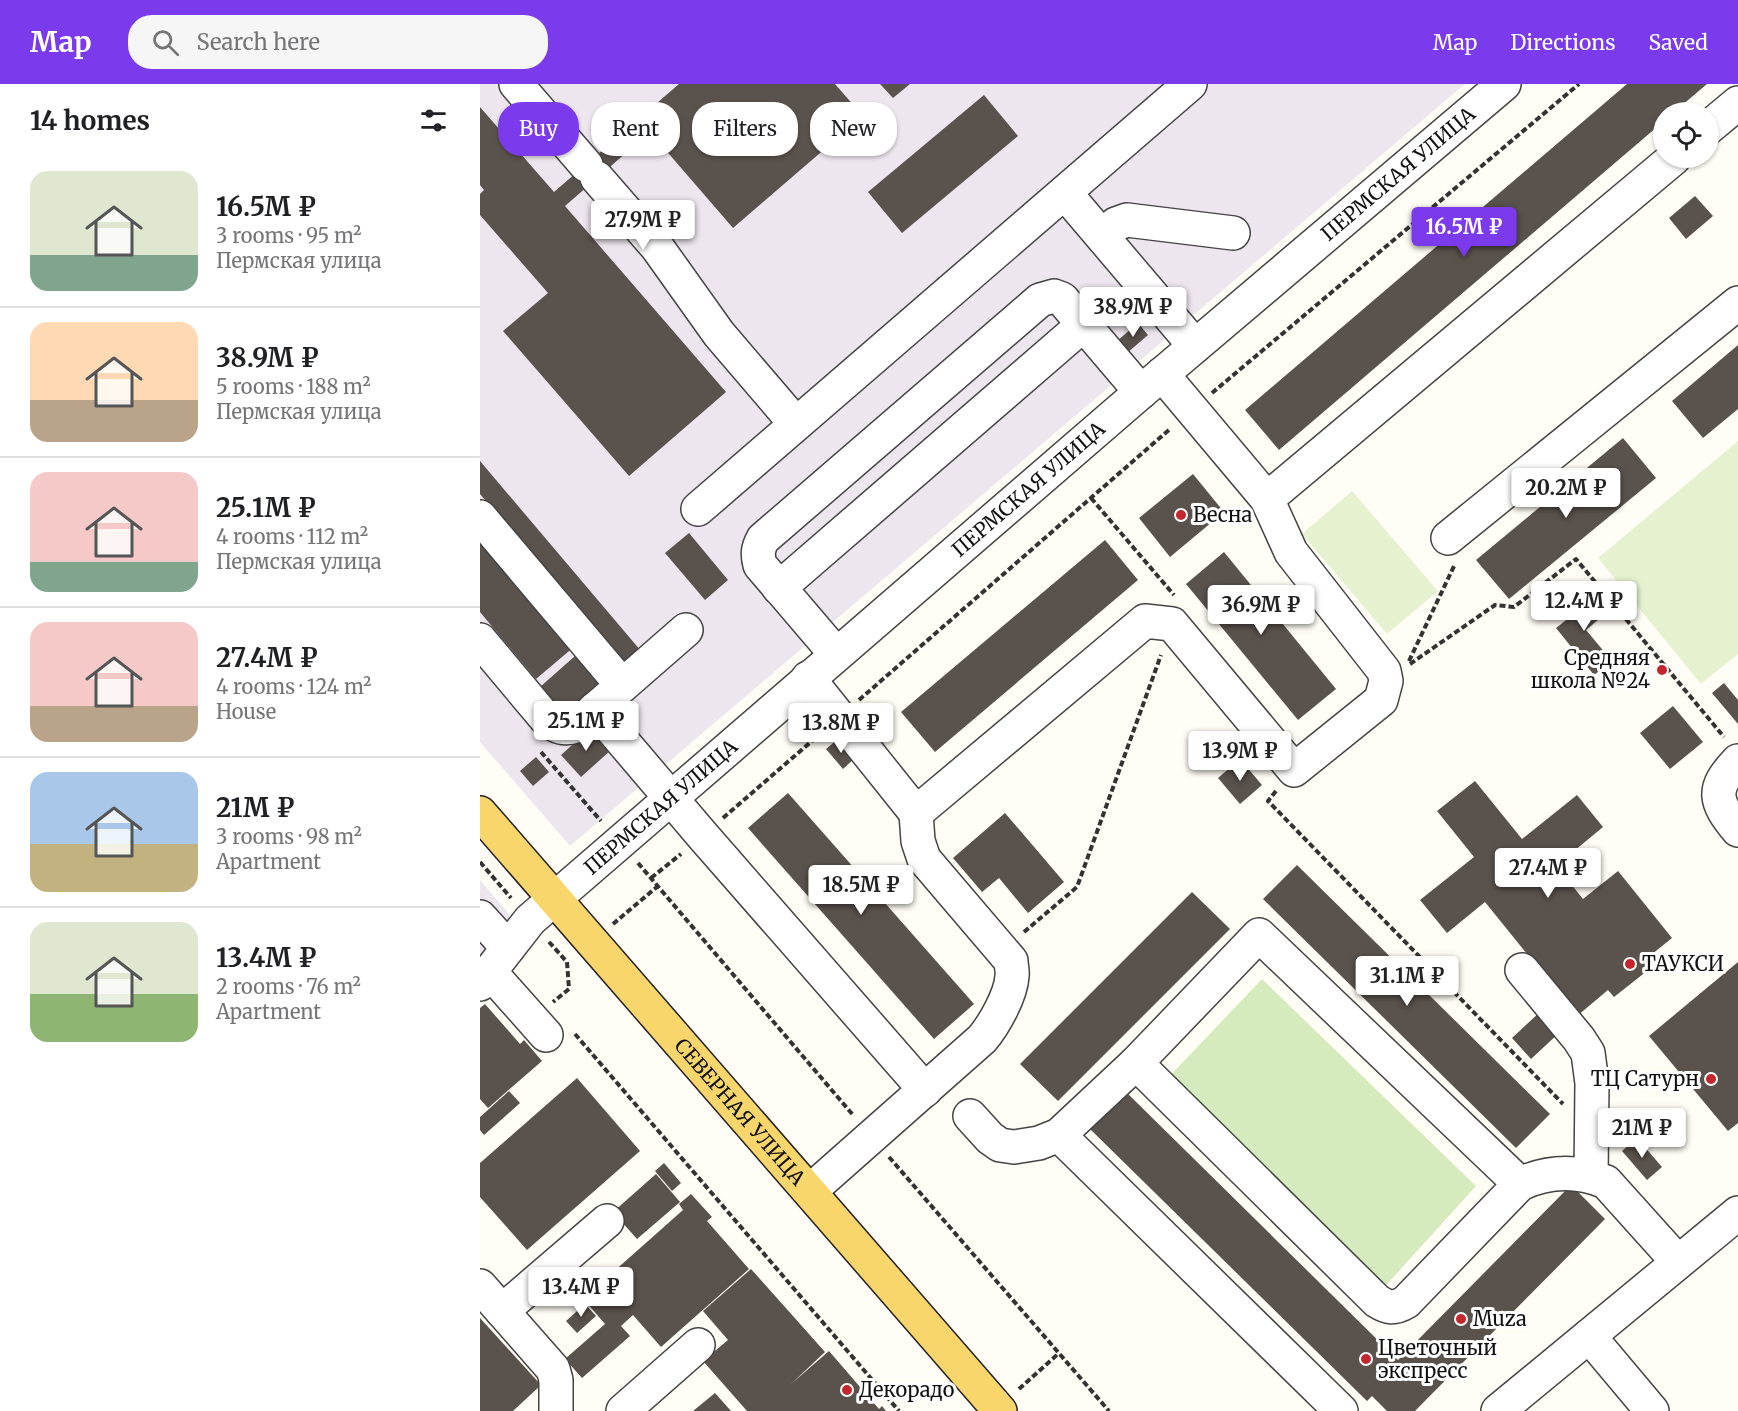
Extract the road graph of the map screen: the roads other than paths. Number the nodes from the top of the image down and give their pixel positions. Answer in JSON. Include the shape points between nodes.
{"nodes":[{"id":1,"x":516,"y":84,"type":"edge"},
{"id":2,"x":1190,"y":84,"type":"edge"},
{"id":3,"x":1504,"y":84,"type":"edge"},
{"id":4,"x":1738,"y":104,"type":"edge"},
{"id":5,"x":1719,"y":119,"type":"edge"},
{"id":6,"x":1662,"y":168,"type":"edge"},
{"id":7,"x":1065,"y":193,"type":"junction"},
{"id":8,"x":1233,"y":233,"type":"dead end"},
{"id":9,"x":1102,"y":236,"type":"junction"},
{"id":10,"x":1738,"y":303,"type":"edge"},
{"id":11,"x":1083,"y":325,"type":"junction"},
{"id":12,"x":1195,"y":346,"type":"junction"},
{"id":13,"x":1151,"y":383,"type":"junction"},
{"id":14,"x":796,"y":424,"type":"junction"},
{"id":15,"x":1267,"y":500,"type":"junction"},
{"id":16,"x":698,"y":509,"type":"dead end"},
{"id":17,"x":480,"y":517,"type":"edge"},
{"id":18,"x":1448,"y":538,"type":"road end"},
{"id":19,"x":779,"y":588,"type":"junction"},
{"id":20,"x":686,"y":630,"type":"dead end"},
{"id":21,"x":480,"y":640,"type":"edge"},
{"id":22,"x":836,"y":654,"type":"junction"},
{"id":23,"x":808,"y":678,"type":"junction"},
{"id":24,"x":622,"y":685,"type":"junction"},
{"id":25,"x":595,"y":709,"type":"junction"},
{"id":26,"x":1734,"y":753,"type":"edge"},
{"id":27,"x":671,"y":798,"type":"junction"},
{"id":28,"x":480,"y":813,"type":"edge"},
{"id":29,"x":916,"y":813,"type":"junction"},
{"id":30,"x":1738,"y":830,"type":"edge"},
{"id":31,"x":555,"y":899,"type":"junction"},
{"id":32,"x":480,"y":917,"type":"edge"},
{"id":33,"x":493,"y":968,"type":"edge"},
{"id":34,"x":1522,"y":970,"type":"dead end"},
{"id":35,"x":555,"y":1023,"type":"road end"},
{"id":36,"x":1136,"y":1063,"type":"junction"},
{"id":37,"x":925,"y":1090,"type":"junction"},
{"id":38,"x":970,"y":1116,"type":"dead end"},
{"id":39,"x":1059,"y":1135,"type":"junction"},
{"id":40,"x":1591,"y":1176,"type":"junction"},
{"id":41,"x":1520,"y":1184,"type":"junction"},
{"id":42,"x":810,"y":1191,"type":"junction"},
{"id":43,"x":607,"y":1221,"type":"dead end"},
{"id":44,"x":1732,"y":1229,"type":"edge"},
{"id":45,"x":1678,"y":1262,"type":"junction"},
{"id":46,"x":480,"y":1286,"type":"edge"},
{"id":47,"x":502,"y":1311,"type":"junction"},
{"id":48,"x":1589,"y":1336,"type":"junction"},
{"id":49,"x":698,"y":1345,"type":"dead end"},
{"id":50,"x":999,"y":1409,"type":"edge"},
{"id":51,"x":556,"y":1411,"type":"edge"},
{"id":52,"x":622,"y":1411,"type":"edge"},
{"id":53,"x":1341,"y":1411,"type":"edge"},
{"id":54,"x":1498,"y":1411,"type":"edge"},
{"id":55,"x":1652,"y":1411,"type":"edge"}],
"edges":[{"from":1,"to":14,"type":"street","via":[[657,247],[718,334]]},
{"from":2,"to":7,"type":"street"},
{"from":3,"to":12,"type":"street","name":"ПЕРМСКАЯ УЛИЦА"},
{"from":4,"to":5,"type":"street"},
{"from":6,"to":15,"type":"street"},
{"from":7,"to":9,"type":"street"},
{"from":7,"to":14,"type":"street"},
{"from":8,"to":9,"type":"street","via":[[1127,220]]},
{"from":9,"to":12,"type":"street"},
{"from":10,"to":18,"type":"street"},
{"from":11,"to":13,"type":"street"},
{"from":11,"to":19,"type":"street"},
{"from":11,"to":19,"type":"street","via":[[1062,299],[1054,296],[1040,300],[799,508],[759,546],[760,565]]},
{"from":12,"to":13,"type":"street","name":"ПЕРМСКАЯ УЛИЦА"},
{"from":13,"to":15,"type":"street","via":[[1192,410]]},
{"from":13,"to":22,"type":"street","name":"ПЕРМСКАЯ УЛИЦА"},
{"from":14,"to":16,"type":"street"},
{"from":15,"to":29,"type":"street","via":[[1291,552],[1384,670],[1386,681],[1381,700],[1294,770],[1172,624],[1145,621]]},
{"from":17,"to":24,"type":"street"},
{"from":19,"to":22,"type":"street"},
{"from":20,"to":24,"type":"street"},
{"from":21,"to":25,"type":"street","via":[[557,727],[576,726]]},
{"from":22,"to":23,"type":"street","name":"ПЕРМСКАЯ УЛИЦА"},
{"from":23,"to":27,"type":"street","name":"ПЕРМСКАЯ УЛИЦА"},
{"from":23,"to":29,"type":"street"},
{"from":24,"to":25,"type":"street"},
{"from":25,"to":27,"type":"street"},
{"from":26,"to":30,"type":"street","via":[[1718,793],[1723,812]]},
{"from":27,"to":31,"type":"street","name":"ПЕРМСКАЯ УЛИЦА"},
{"from":27,"to":37,"type":"street"},
{"from":28,"to":31,"type":"main road","name":"СЕВЕРНАЯ УЛИЦА"},
{"from":29,"to":37,"type":"street","via":[[924,859],[1011,962],[1012,976],[997,1018],[982,1039]]},
{"from":31,"to":33,"type":"street","name":"ПЕРМСКАЯ УЛИЦА","via":[[530,920]]},
{"from":31,"to":42,"type":"main road","name":"СЕВЕРНАЯ УЛИЦА"},
{"from":32,"to":33,"type":"street"},
{"from":33,"to":35,"type":"street"},
{"from":34,"to":40,"type":"street","via":[[1588,1053],[1592,1083]]},
{"from":36,"to":39,"type":"street"},
{"from":36,"to":41,"type":"street","via":[[1387,1307],[1406,1302]]},
{"from":36,"to":41,"type":"street","via":[[1259,935]]},
{"from":37,"to":42,"type":"street"},
{"from":38,"to":39,"type":"street","via":[[990,1138],[1007,1146],[1040,1143]]},
{"from":39,"to":53,"type":"street"},
{"from":40,"to":41,"type":"street","via":[[1551,1174]]},
{"from":40,"to":45,"type":"street","via":[[1606,1182]]},
{"from":42,"to":50,"type":"main road","name":"СЕВЕРНАЯ УЛИЦА"},
{"from":43,"to":47,"type":"street"},
{"from":44,"to":45,"type":"street"},
{"from":45,"to":48,"type":"street"},
{"from":46,"to":47,"type":"street"},
{"from":47,"to":51,"type":"street","via":[[553,1369]]},
{"from":48,"to":54,"type":"street"},
{"from":48,"to":55,"type":"street"},
{"from":49,"to":52,"type":"street"}]}
